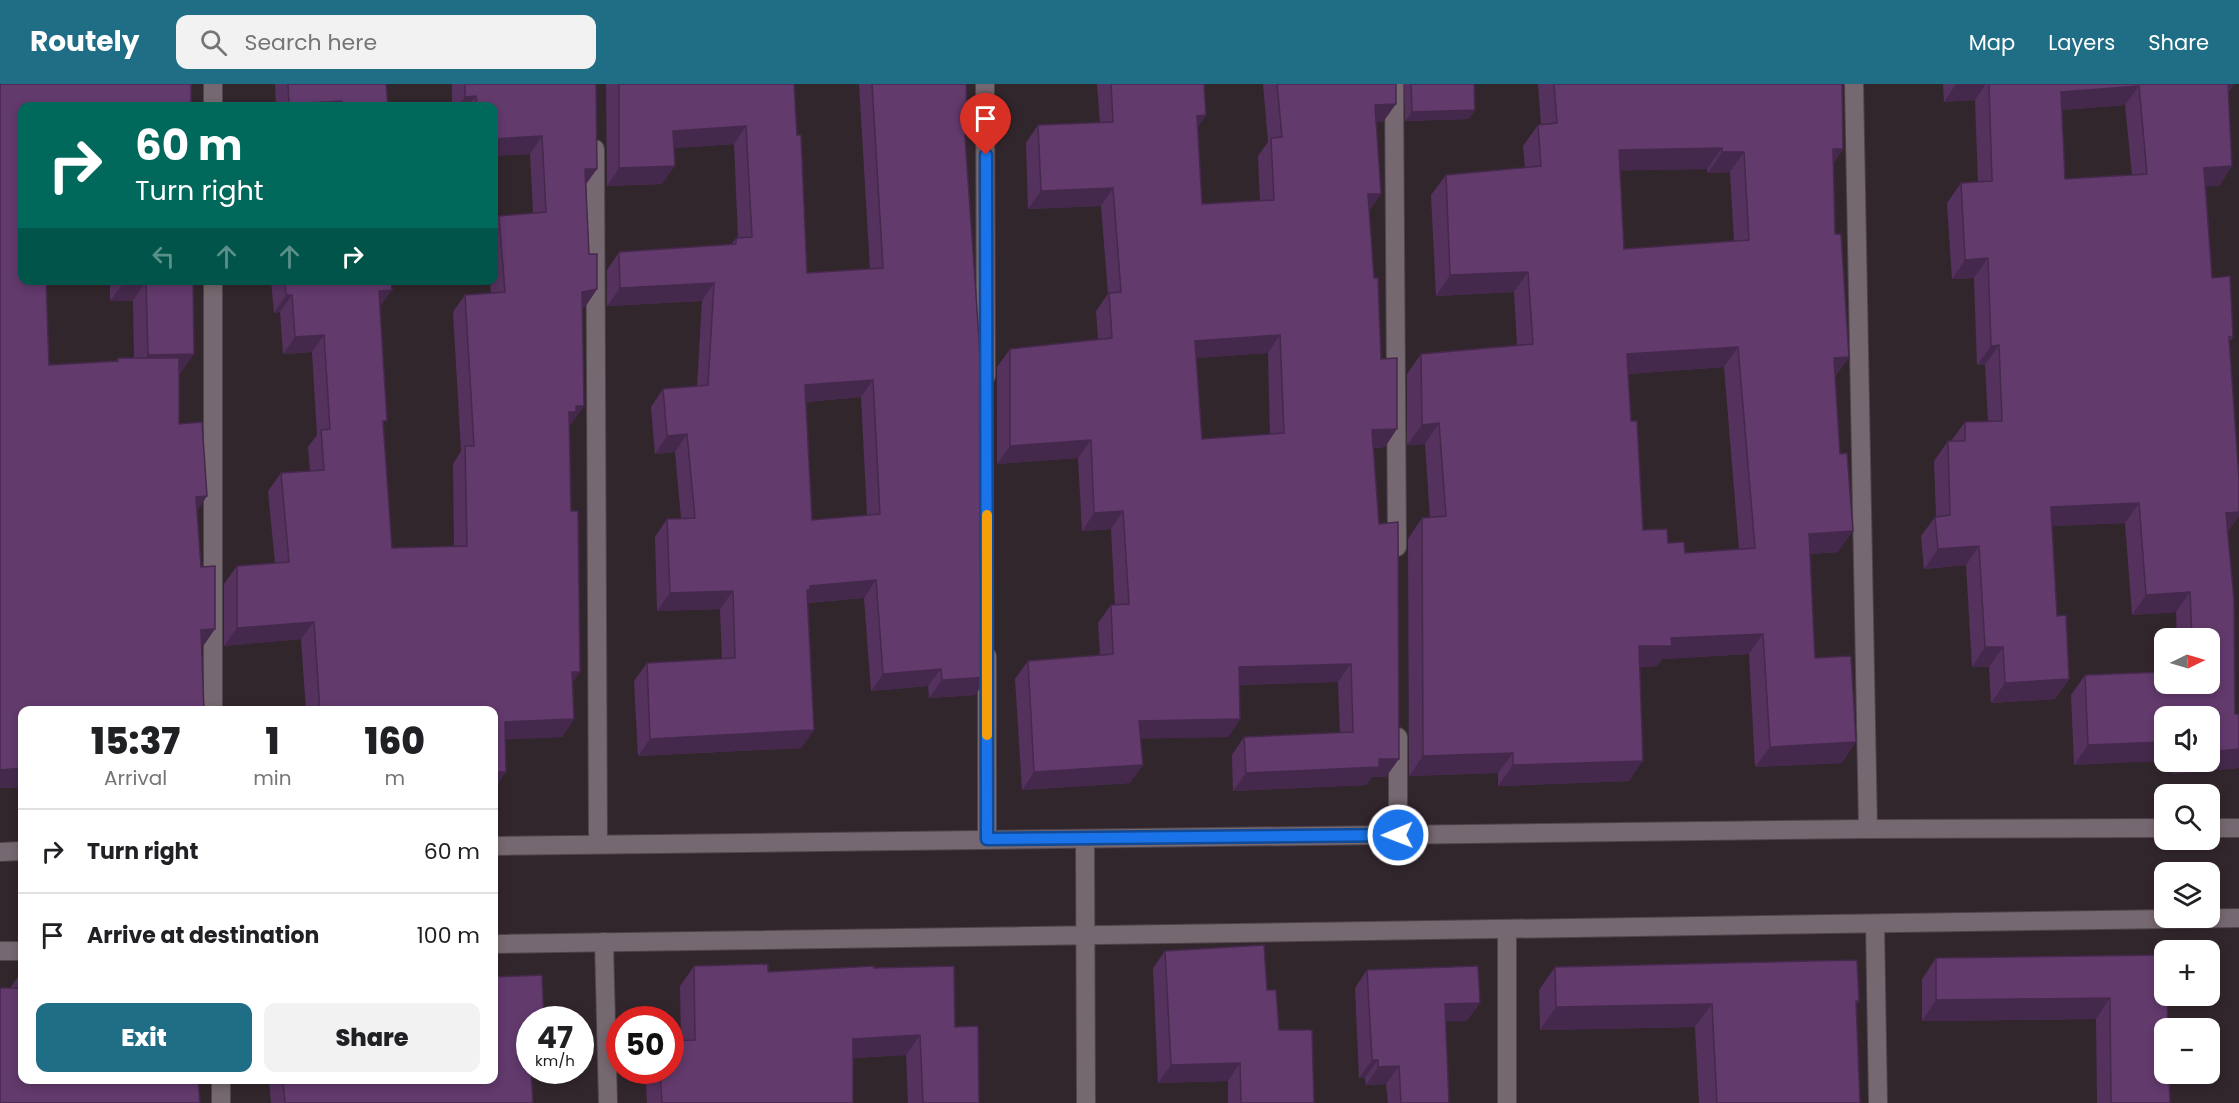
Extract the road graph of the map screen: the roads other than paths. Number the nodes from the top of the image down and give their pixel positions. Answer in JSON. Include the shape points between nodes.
{"nodes":[{"id":1,"x":213,"y":84,"type":"edge"},
{"id":2,"x":986,"y":84,"type":"edge"},
{"id":3,"x":1394,"y":84,"type":"edge"},
{"id":4,"x":1854,"y":84,"type":"edge"},
{"id":5,"x":213,"y":102,"type":"edge"},
{"id":6,"x":595,"y":132,"type":"edge"},
{"id":7,"x":213,"y":285,"type":"edge"},
{"id":8,"x":986,"y":396,"type":"edge"},
{"id":9,"x":1397,"y":561,"type":"edge"},
{"id":10,"x":987,"y":636,"type":"edge"},
{"id":11,"x":213,"y":706,"type":"edge"},
{"id":12,"x":1398,"y":716,"type":"edge"},
{"id":13,"x":2154,"y":828,"type":"edge"},
{"id":14,"x":2220,"y":828,"type":"edge"},
{"id":15,"x":2239,"y":828,"type":"edge"},
{"id":16,"x":1868,"y":829,"type":"junction"},
{"id":17,"x":1398,"y":835,"type":"junction"},
{"id":18,"x":987,"y":839,"type":"junction"},
{"id":19,"x":1085,"y":839,"type":"junction"},
{"id":20,"x":598,"y":844,"type":"junction"},
{"id":21,"x":498,"y":846,"type":"edge"},
{"id":22,"x":0,"y":852,"type":"edge"},
{"id":23,"x":18,"y":852,"type":"edge"},
{"id":24,"x":2239,"y":918,"type":"edge"},
{"id":25,"x":1875,"y":924,"type":"junction"},
{"id":26,"x":1507,"y":929,"type":"junction"},
{"id":27,"x":1086,"y":934,"type":"junction"},
{"id":28,"x":604,"y":942,"type":"junction"},
{"id":29,"x":498,"y":944,"type":"edge"},
{"id":30,"x":0,"y":951,"type":"edge"},
{"id":31,"x":18,"y":951,"type":"edge"},
{"id":32,"x":221,"y":1084,"type":"edge"},
{"id":33,"x":221,"y":1103,"type":"edge"},
{"id":34,"x":608,"y":1103,"type":"edge"},
{"id":35,"x":1086,"y":1103,"type":"edge"},
{"id":36,"x":1507,"y":1103,"type":"edge"},
{"id":37,"x":1878,"y":1103,"type":"edge"}],
"edges":[{"from":1,"to":5,"type":"street"},
{"from":2,"to":8,"type":"street"},
{"from":3,"to":9,"type":"street"},
{"from":4,"to":16,"type":"street"},
{"from":6,"to":20,"type":"street"},
{"from":7,"to":11,"type":"street"},
{"from":10,"to":18,"type":"street"},
{"from":12,"to":17,"type":"street"},
{"from":13,"to":16,"type":"street"},
{"from":14,"to":15,"type":"street"},
{"from":16,"to":17,"type":"street"},
{"from":17,"to":19,"type":"street"},
{"from":18,"to":19,"type":"street"},
{"from":18,"to":20,"type":"street"},
{"from":19,"to":27,"type":"street"},
{"from":20,"to":21,"type":"street"},
{"from":22,"to":23,"type":"street"},
{"from":24,"to":25,"type":"street"},
{"from":25,"to":26,"type":"street"},
{"from":25,"to":37,"type":"street"},
{"from":26,"to":27,"type":"street"},
{"from":26,"to":36,"type":"street"},
{"from":27,"to":28,"type":"street"},
{"from":27,"to":35,"type":"street"},
{"from":28,"to":29,"type":"street"},
{"from":28,"to":34,"type":"street"},
{"from":30,"to":31,"type":"street"},
{"from":32,"to":33,"type":"street"}]}
